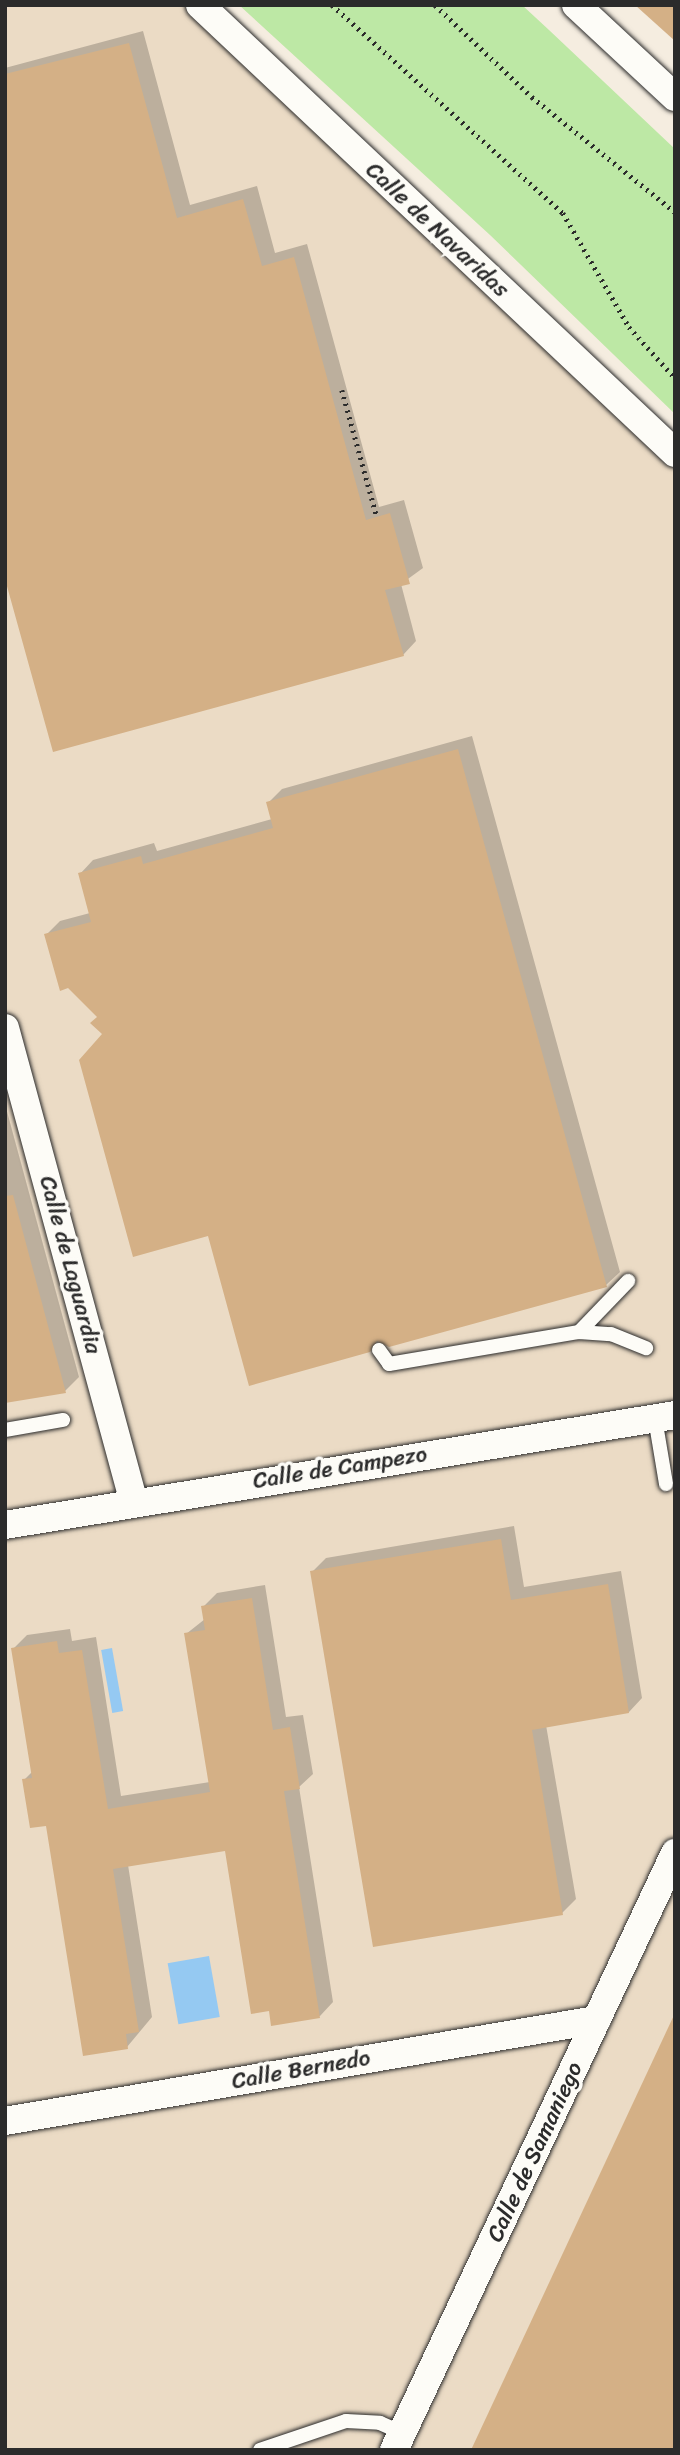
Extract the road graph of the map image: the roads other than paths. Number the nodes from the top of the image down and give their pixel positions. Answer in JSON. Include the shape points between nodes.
{"nodes":[{"id":1,"x":200,"y":5,"type":"edge"},
{"id":2,"x":576,"y":5,"type":"edge"},
{"id":3,"x":675,"y":97,"type":"edge"},
{"id":4,"x":675,"y":453,"type":"edge"},
{"id":5,"x":5,"y":1028,"type":"edge"},
{"id":6,"x":628,"y":1281,"type":"dead end"},
{"id":7,"x":579,"y":1332,"type":"junction"},
{"id":8,"x":646,"y":1348,"type":"dead end"},
{"id":9,"x":379,"y":1350,"type":"dead end"},
{"id":10,"x":665,"y":1416,"type":"edge"},
{"id":11,"x":63,"y":1420,"type":"dead end"},
{"id":12,"x":5,"y":1430,"type":"edge"},
{"id":13,"x":666,"y":1484,"type":"dead end"},
{"id":14,"x":134,"y":1502,"type":"junction"},
{"id":15,"x":5,"y":1525,"type":"edge"},
{"id":16,"x":675,"y":1853,"type":"edge"},
{"id":17,"x":596,"y":2020,"type":"junction"},
{"id":18,"x":5,"y":2121,"type":"edge"},
{"id":19,"x":398,"y":2442,"type":"edge"},
{"id":20,"x":260,"y":2450,"type":"edge"}],
"edges":[{"from":1,"to":4,"type":"street","name":"Calle de Navaridas"},
{"from":2,"to":3,"type":"street"},
{"from":5,"to":14,"type":"street","name":"Calle de Laguardia"},
{"from":6,"to":7,"type":"lane"},
{"from":7,"to":8,"type":"lane","via":[[611,1334]]},
{"from":7,"to":9,"type":"lane","via":[[389,1364]]},
{"from":10,"to":13,"type":"lane"},
{"from":10,"to":14,"type":"street","name":"Calle de Campezo"},
{"from":11,"to":12,"type":"lane"},
{"from":14,"to":15,"type":"street","name":"Calle de Campezo"},
{"from":16,"to":17,"type":"street","name":"Calle de Samaniego"},
{"from":17,"to":18,"type":"street","name":"Calle Bernedo"},
{"from":17,"to":19,"type":"street","name":"Calle de Samaniego"},
{"from":19,"to":20,"type":"lane","via":[[380,2423],[346,2421]]}]}
